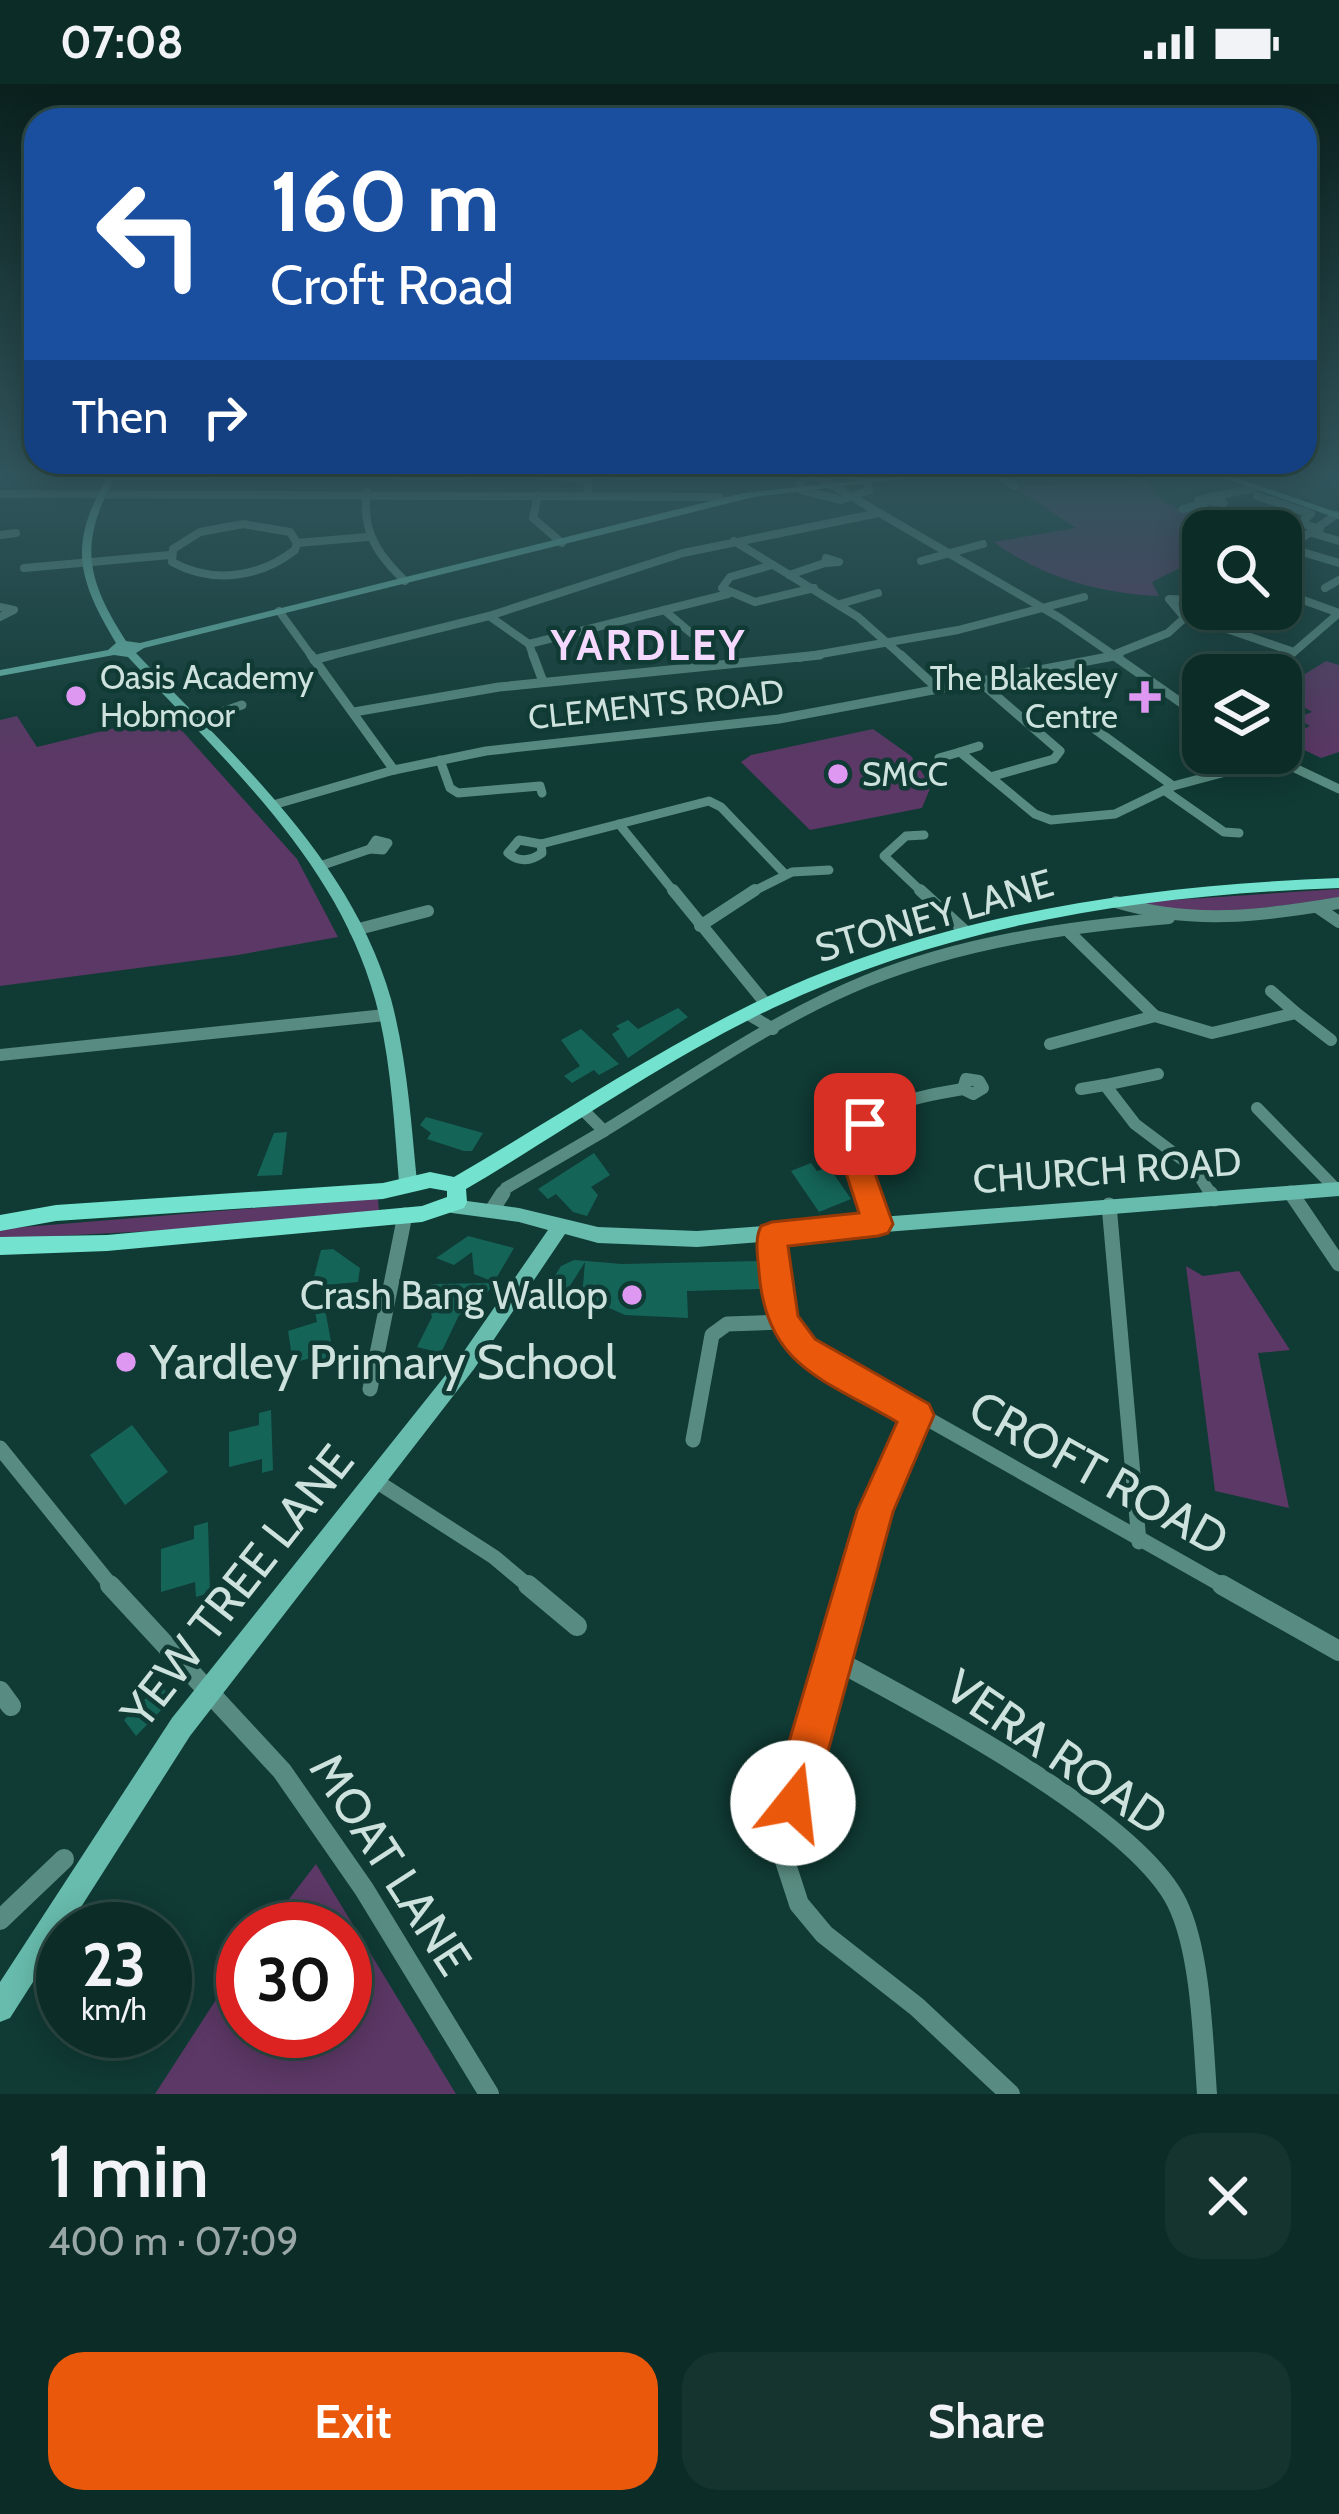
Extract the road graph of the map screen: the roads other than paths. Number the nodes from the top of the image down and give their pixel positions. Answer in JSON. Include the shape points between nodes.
{"nodes":[{"id":1,"x":87,"y":570,"type":"edge"},
{"id":2,"x":191,"y":570,"type":"edge"},
{"id":3,"x":248,"y":570,"type":"edge"},
{"id":4,"x":396,"y":570,"type":"edge"},
{"id":5,"x":452,"y":570,"type":"edge"},
{"id":6,"x":623,"y":570,"type":"edge"},
{"id":7,"x":756,"y":570,"type":"edge"},
{"id":8,"x":780,"y":570,"type":"edge"},
{"id":9,"x":805,"y":570,"type":"edge"},
{"id":10,"x":977,"y":570,"type":"edge"},
{"id":11,"x":789,"y":575,"type":"junction"},
{"id":12,"x":1339,"y":580,"type":"edge"},
{"id":13,"x":406,"y":581,"type":"junction"},
{"id":14,"x":814,"y":588,"type":"junction"},
{"id":15,"x":1325,"y":588,"type":"dead end"},
{"id":16,"x":878,"y":592,"type":"dead end"},
{"id":17,"x":1159,"y":593,"type":"dead end"},
{"id":18,"x":728,"y":594,"type":"junction"},
{"id":19,"x":1084,"y":597,"type":"dead end"},
{"id":20,"x":1169,"y":599,"type":"junction"},
{"id":21,"x":1302,"y":599,"type":"edge"},
{"id":22,"x":1182,"y":600,"type":"edge"},
{"id":23,"x":840,"y":604,"type":"junction"},
{"id":24,"x":0,"y":607,"type":"edge"},
{"id":25,"x":1046,"y":609,"type":"junction"},
{"id":26,"x":664,"y":610,"type":"junction"},
{"id":27,"x":279,"y":611,"type":"junction"},
{"id":28,"x":1182,"y":613,"type":"edge"},
{"id":29,"x":489,"y":616,"type":"junction"},
{"id":30,"x":0,"y":617,"type":"edge"},
{"id":31,"x":1182,"y":618,"type":"edge"},
{"id":32,"x":1324,"y":628,"type":"junction"},
{"id":33,"x":1223,"y":630,"type":"edge"},
{"id":34,"x":691,"y":633,"type":"dead end"},
{"id":35,"x":1339,"y":633,"type":"edge"},
{"id":36,"x":887,"y":641,"type":"junction"},
{"id":37,"x":529,"y":644,"type":"junction"},
{"id":38,"x":126,"y":649,"type":"junction"},
{"id":39,"x":1118,"y":656,"type":"junction"},
{"id":40,"x":314,"y":660,"type":"junction"},
{"id":41,"x":0,"y":673,"type":"edge"},
{"id":42,"x":542,"y":679,"type":"junction"},
{"id":43,"x":980,"y":681,"type":"junction"},
{"id":44,"x":938,"y":689,"type":"junction"},
{"id":45,"x":1182,"y":703,"type":"edge"},
{"id":46,"x":242,"y":705,"type":"dead end"},
{"id":47,"x":354,"y":712,"type":"junction"},
{"id":48,"x":1115,"y":720,"type":"dead end"},
{"id":49,"x":195,"y":721,"type":"junction"},
{"id":50,"x":1092,"y":727,"type":"junction"},
{"id":51,"x":1079,"y":730,"type":"dead end"},
{"id":52,"x":979,"y":746,"type":"dead end"},
{"id":53,"x":960,"y":752,"type":"junction"},
{"id":54,"x":939,"y":758,"type":"dead end"},
{"id":55,"x":440,"y":760,"type":"junction"},
{"id":56,"x":394,"y":770,"type":"junction"},
{"id":57,"x":1302,"y":772,"type":"edge"},
{"id":58,"x":1212,"y":774,"type":"edge"},
{"id":59,"x":990,"y":776,"type":"junction"},
{"id":60,"x":1169,"y":788,"type":"junction"},
{"id":61,"x":1339,"y":789,"type":"edge"},
{"id":62,"x":542,"y":793,"type":"dead end"},
{"id":63,"x":274,"y":805,"type":"junction"},
{"id":64,"x":619,"y":824,"type":"junction"},
{"id":65,"x":1238,"y":833,"type":"dead end"},
{"id":66,"x":929,"y":837,"type":"dead end"},
{"id":67,"x":541,"y":844,"type":"dead end"},
{"id":68,"x":370,"y":849,"type":"dead end"},
{"id":69,"x":320,"y":866,"type":"junction"},
{"id":70,"x":829,"y":870,"type":"dead end"},
{"id":71,"x":785,"y":874,"type":"junction"},
{"id":72,"x":1339,"y":883,"type":"edge"},
{"id":73,"x":1114,"y":901,"type":"junction"},
{"id":74,"x":1339,"y":903,"type":"edge"},
{"id":75,"x":1317,"y":907,"type":"junction"},
{"id":76,"x":428,"y":911,"type":"dead end"},
{"id":77,"x":1169,"y":918,"type":"junction"},
{"id":78,"x":1339,"y":922,"type":"edge"},
{"id":79,"x":700,"y":926,"type":"junction"},
{"id":80,"x":355,"y":930,"type":"junction"},
{"id":81,"x":1067,"y":930,"type":"junction"},
{"id":82,"x":964,"y":939,"type":"junction"},
{"id":83,"x":1271,"y":992,"type":"dead end"},
{"id":84,"x":766,"y":1004,"type":"junction"},
{"id":85,"x":1296,"y":1013,"type":"junction"},
{"id":86,"x":748,"y":1014,"type":"junction"},
{"id":87,"x":386,"y":1015,"type":"junction"},
{"id":88,"x":1155,"y":1016,"type":"junction"},
{"id":89,"x":773,"y":1029,"type":"junction"},
{"id":90,"x":1331,"y":1040,"type":"dead end"},
{"id":91,"x":1050,"y":1044,"type":"dead end"},
{"id":92,"x":0,"y":1055,"type":"edge"},
{"id":93,"x":1158,"y":1074,"type":"dead end"},
{"id":94,"x":1105,"y":1085,"type":"junction"},
{"id":95,"x":963,"y":1089,"type":"dead end"},
{"id":96,"x":1081,"y":1089,"type":"dead end"},
{"id":97,"x":1257,"y":1108,"type":"dead end"},
{"id":98,"x":584,"y":1111,"type":"junction"},
{"id":99,"x":604,"y":1131,"type":"junction"},
{"id":100,"x":400,"y":1186,"type":"junction"},
{"id":101,"x":1338,"y":1189,"type":"edge"},
{"id":102,"x":1292,"y":1193,"type":"junction"},
{"id":103,"x":454,"y":1196,"type":"junction"},
{"id":104,"x":1214,"y":1199,"type":"junction"},
{"id":105,"x":1109,"y":1205,"type":"junction"},
{"id":106,"x":492,"y":1210,"type":"junction"},
{"id":107,"x":403,"y":1215,"type":"junction"},
{"id":108,"x":0,"y":1223,"type":"edge"},
{"id":109,"x":878,"y":1224,"type":"junction"},
{"id":110,"x":559,"y":1228,"type":"junction"},
{"id":111,"x":772,"y":1235,"type":"junction"},
{"id":112,"x":0,"y":1246,"type":"edge"},
{"id":113,"x":1339,"y":1264,"type":"edge"},
{"id":114,"x":782,"y":1322,"type":"junction"},
{"id":115,"x":370,"y":1389,"type":"dead end"},
{"id":116,"x":917,"y":1415,"type":"junction"},
{"id":117,"x":693,"y":1440,"type":"dead end"},
{"id":118,"x":2,"y":1455,"type":"edge"},
{"id":119,"x":376,"y":1481,"type":"junction"},
{"id":120,"x":1139,"y":1542,"type":"junction"},
{"id":121,"x":578,"y":1626,"type":"dead end"},
{"id":122,"x":1339,"y":1651,"type":"edge"},
{"id":123,"x":834,"y":1659,"type":"junction"},
{"id":124,"x":207,"y":1694,"type":"junction"},
{"id":125,"x":64,"y":1859,"type":"dead end"},
{"id":126,"x":0,"y":1920,"type":"edge"},
{"id":127,"x":0,"y":2008,"type":"edge"},
{"id":128,"x":489,"y":2094,"type":"edge"},
{"id":129,"x":1010,"y":2094,"type":"edge"},
{"id":130,"x":1207,"y":2094,"type":"edge"}],
"edges":[{"from":1,"to":38,"type":"street","via":[[101,612]]},
{"from":2,"to":3,"type":"street"},
{"from":4,"to":13,"type":"street"},
{"from":5,"to":13,"type":"street"},
{"from":6,"to":29,"type":"street"},
{"from":7,"to":18,"type":"street","via":[[726,579]]},
{"from":8,"to":11,"type":"street"},
{"from":9,"to":11,"type":"street"},
{"from":10,"to":25,"type":"street"},
{"from":11,"to":14,"type":"street"},
{"from":12,"to":15,"type":"street"},
{"from":13,"to":27,"type":"street"},
{"from":14,"to":18,"type":"street","via":[[768,602]]},
{"from":14,"to":23,"type":"street"},
{"from":16,"to":23,"type":"street"},
{"from":17,"to":20,"type":"street"},
{"from":18,"to":26,"type":"street"},
{"from":19,"to":25,"type":"street"},
{"from":20,"to":22,"type":"street"},
{"from":20,"to":28,"type":"street"},
{"from":21,"to":32,"type":"street","via":[[1338,610]]},
{"from":23,"to":36,"type":"street"},
{"from":24,"to":30,"type":"street","via":[[14,610]]},
{"from":25,"to":36,"type":"street"},
{"from":25,"to":39,"type":"street"},
{"from":26,"to":34,"type":"street"},
{"from":26,"to":37,"type":"street"},
{"from":27,"to":38,"type":"street"},
{"from":27,"to":40,"type":"street"},
{"from":29,"to":37,"type":"street"},
{"from":29,"to":40,"type":"street"},
{"from":31,"to":39,"type":"street","name":"CLEMENTS ROAD"},
{"from":32,"to":33,"type":"street","via":[[1290,655]]},
{"from":32,"to":35,"type":"street"},
{"from":36,"to":42,"type":"street","via":[[746,665]]},
{"from":36,"to":44,"type":"street"},
{"from":37,"to":42,"type":"street"},
{"from":38,"to":41,"type":"street"},
{"from":38,"to":49,"type":"street"},
{"from":39,"to":43,"type":"street","name":"CLEMENTS ROAD"},
{"from":39,"to":45,"type":"street"},
{"from":40,"to":47,"type":"street"},
{"from":42,"to":47,"type":"street"},
{"from":43,"to":44,"type":"street","name":"CLEMENTS ROAD"},
{"from":43,"to":59,"type":"street","via":[[1060,751]]},
{"from":44,"to":55,"type":"street","name":"CLEMENTS ROAD","via":[[779,719]]},
{"from":46,"to":49,"type":"street"},
{"from":47,"to":56,"type":"street"},
{"from":48,"to":50,"type":"street"},
{"from":49,"to":63,"type":"street"},
{"from":50,"to":51,"type":"street"},
{"from":50,"to":60,"type":"street"},
{"from":52,"to":53,"type":"street"},
{"from":53,"to":54,"type":"street"},
{"from":53,"to":59,"type":"street"},
{"from":55,"to":56,"type":"street","name":"CLEMENTS ROAD"},
{"from":55,"to":62,"type":"street","via":[[458,794],[540,786]]},
{"from":56,"to":63,"type":"street","name":"CLEMENTS ROAD"},
{"from":57,"to":61,"type":"street"},
{"from":58,"to":60,"type":"street"},
{"from":59,"to":60,"type":"street","via":[[1051,820],[1115,814]]},
{"from":60,"to":65,"type":"street","via":[[1224,832]]},
{"from":63,"to":69,"type":"street"},
{"from":64,"to":67,"type":"street"},
{"from":64,"to":71,"type":"street","via":[[714,802]]},
{"from":64,"to":79,"type":"street"},
{"from":66,"to":82,"type":"street","via":[[906,836],[884,856]]},
{"from":68,"to":69,"type":"street"},
{"from":69,"to":80,"type":"street"},
{"from":70,"to":71,"type":"street"},
{"from":71,"to":79,"type":"street"},
{"from":72,"to":73,"type":"main road","name":"STONEY LANE"},
{"from":73,"to":77,"type":"street"},
{"from":73,"to":82,"type":"main road","name":"STONEY LANE"},
{"from":74,"to":75,"type":"street"},
{"from":75,"to":77,"type":"street"},
{"from":75,"to":78,"type":"street"},
{"from":76,"to":80,"type":"street"},
{"from":77,"to":81,"type":"street"},
{"from":79,"to":84,"type":"street"},
{"from":80,"to":87,"type":"street"},
{"from":81,"to":82,"type":"street"},
{"from":81,"to":88,"type":"street"},
{"from":82,"to":84,"type":"main road","name":"STONEY LANE","via":[[868,962]]},
{"from":82,"to":89,"type":"street"},
{"from":83,"to":85,"type":"street"},
{"from":84,"to":86,"type":"main road","name":"STONEY LANE"},
{"from":85,"to":88,"type":"street","via":[[1222,1036]]},
{"from":85,"to":90,"type":"street"},
{"from":86,"to":89,"type":"street"},
{"from":86,"to":98,"type":"main road","name":"STONEY LANE"},
{"from":87,"to":92,"type":"street"},
{"from":87,"to":100,"type":"street"},
{"from":88,"to":91,"type":"street"},
{"from":89,"to":99,"type":"street"},
{"from":93,"to":94,"type":"street"},
{"from":94,"to":96,"type":"street"},
{"from":94,"to":104,"type":"street","via":[[1135,1124],[1195,1169]]},
{"from":95,"to":109,"type":"street","via":[[885,1110],[858,1134],[853,1151]]},
{"from":97,"to":101,"type":"street"},
{"from":98,"to":99,"type":"street"},
{"from":98,"to":103,"type":"main road","name":"STONEY LANE"},
{"from":99,"to":106,"type":"street","via":[[506,1188]]},
{"from":100,"to":103,"type":"main road","name":"CHURCH ROAD","via":[[430,1180]]},
{"from":100,"to":107,"type":"main road","via":[[389,1205]]},
{"from":100,"to":108,"type":"main road","name":"CHURCH ROAD"},
{"from":101,"to":102,"type":"street","name":"CHURCH ROAD"},
{"from":102,"to":104,"type":"street","name":"CHURCH ROAD"},
{"from":102,"to":113,"type":"street"},
{"from":103,"to":106,"type":"street","name":"CHURCH ROAD"},
{"from":103,"to":107,"type":"main road","name":"CHURCH ROAD"},
{"from":104,"to":105,"type":"street","name":"CHURCH ROAD"},
{"from":105,"to":109,"type":"street","name":"CHURCH ROAD"},
{"from":105,"to":120,"type":"street"},
{"from":106,"to":110,"type":"street","name":"CHURCH ROAD"},
{"from":107,"to":112,"type":"main road","name":"CHURCH ROAD"},
{"from":107,"to":115,"type":"street"},
{"from":109,"to":111,"type":"street","name":"CHURCH ROAD"},
{"from":110,"to":111,"type":"street","name":"CHURCH ROAD","via":[[697,1240]]},
{"from":110,"to":119,"type":"street","name":"YEW TREE LANE"},
{"from":111,"to":114,"type":"street"},
{"from":114,"to":116,"type":"street","name":"CROFT ROAD","via":[[804,1349]]},
{"from":114,"to":117,"type":"street","via":[[727,1324],[712,1335]]},
{"from":116,"to":120,"type":"street","name":"CROFT ROAD"},
{"from":116,"to":123,"type":"street","via":[[880,1496]]},
{"from":118,"to":124,"type":"street","name":"MOAT LANE"},
{"from":119,"to":121,"type":"street","via":[[494,1557]]},
{"from":119,"to":124,"type":"street","name":"YEW TREE LANE"},
{"from":120,"to":122,"type":"street","name":"CROFT ROAD"},
{"from":123,"to":129,"type":"street","via":[[793,1803],[785,1861],[793,1891],[824,1934]]},
{"from":123,"to":130,"type":"street","name":"VERA ROAD","via":[[1143,1853],[1182,1917]]},
{"from":124,"to":127,"type":"street","name":"YEW TREE LANE"},
{"from":124,"to":128,"type":"street","name":"MOAT LANE","via":[[246,1728],[324,1830]]},
{"from":125,"to":126,"type":"street"}]}
